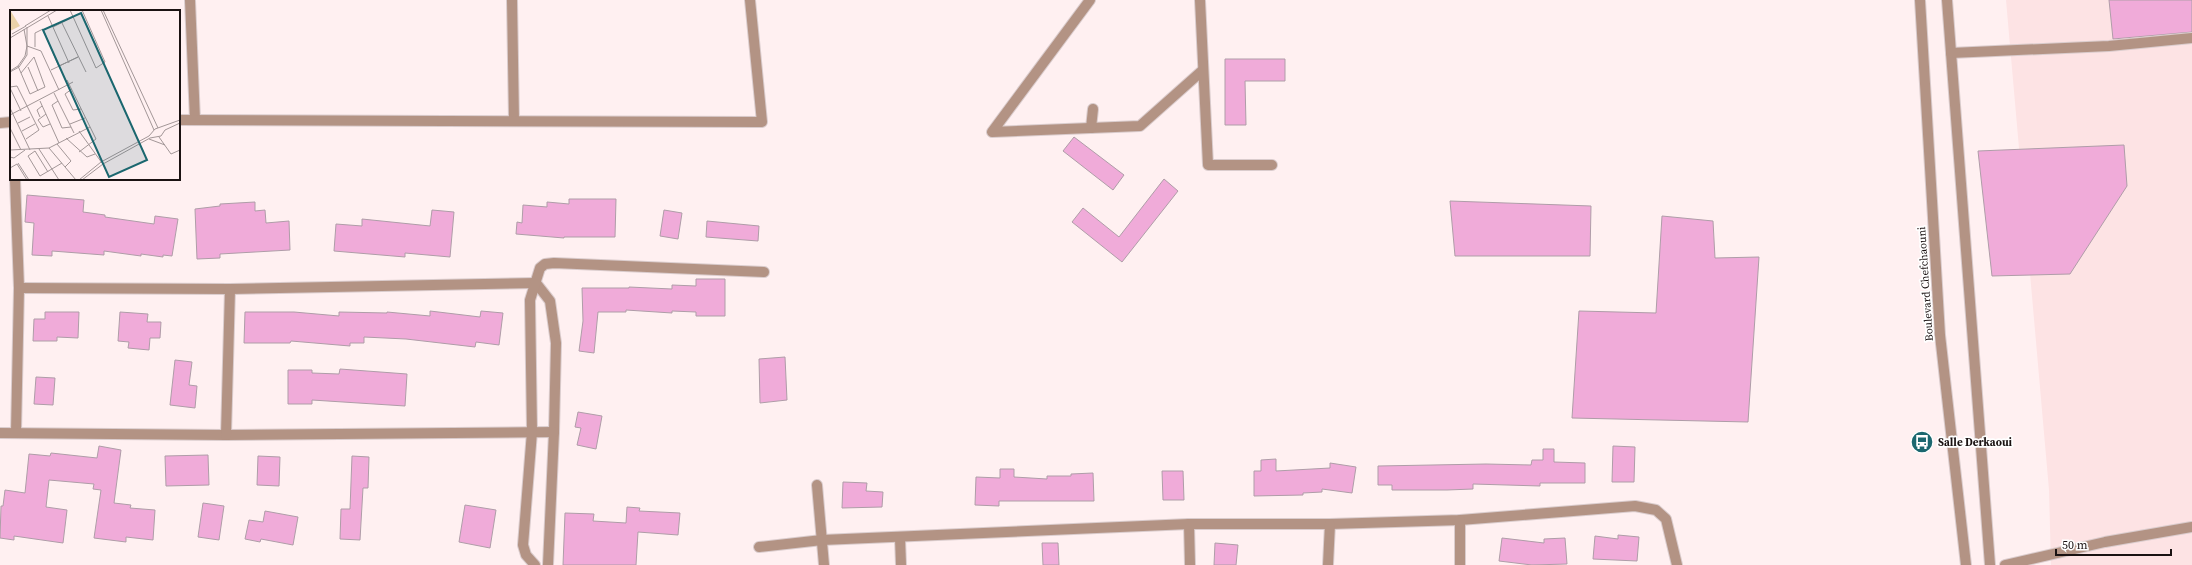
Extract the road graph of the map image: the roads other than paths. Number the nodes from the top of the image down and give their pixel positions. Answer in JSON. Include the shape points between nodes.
{"nodes":[{"id":1,"x":190,"y":0,"type":"edge"},
{"id":2,"x":512,"y":0,"type":"edge"},
{"id":3,"x":750,"y":0,"type":"edge"},
{"id":4,"x":1090,"y":0,"type":"edge"},
{"id":5,"x":1200,"y":0,"type":"edge"},
{"id":6,"x":1920,"y":0,"type":"edge"},
{"id":7,"x":1946,"y":0,"type":"edge"},
{"id":8,"x":2192,"y":38,"type":"edge"},
{"id":9,"x":1951,"y":53,"type":"junction"},
{"id":10,"x":1203,"y":70,"type":"junction"},
{"id":11,"x":1093,"y":109,"type":"dead end"},
{"id":12,"x":180,"y":120,"type":"edge"},
{"id":13,"x":195,"y":120,"type":"junction"},
{"id":14,"x":514,"y":121,"type":"junction"},
{"id":15,"x":10,"y":122,"type":"edge"},
{"id":16,"x":0,"y":123,"type":"edge"},
{"id":17,"x":1091,"y":128,"type":"junction"},
{"id":18,"x":1272,"y":165,"type":"dead end"},
{"id":19,"x":15,"y":180,"type":"edge"},
{"id":20,"x":764,"y":272,"type":"dead end"},
{"id":21,"x":536,"y":283,"type":"junction"},
{"id":22,"x":19,"y":288,"type":"junction"},
{"id":23,"x":230,"y":289,"type":"junction"},
{"id":24,"x":532,"y":432,"type":"junction"},
{"id":25,"x":554,"y":432,"type":"junction"},
{"id":26,"x":0,"y":433,"type":"edge"},
{"id":27,"x":16,"y":433,"type":"junction"},
{"id":28,"x":226,"y":435,"type":"junction"},
{"id":29,"x":817,"y":485,"type":"dead end"},
{"id":30,"x":1460,"y":520,"type":"junction"},
{"id":31,"x":1189,"y":524,"type":"junction"},
{"id":32,"x":1330,"y":524,"type":"junction"},
{"id":33,"x":2192,"y":527,"type":"edge"},
{"id":34,"x":900,"y":538,"type":"junction"},
{"id":35,"x":822,"y":540,"type":"junction"},
{"id":36,"x":760,"y":547,"type":"dead end"},
{"id":37,"x":535,"y":565,"type":"edge"},
{"id":38,"x":548,"y":565,"type":"edge"},
{"id":39,"x":824,"y":565,"type":"edge"},
{"id":40,"x":901,"y":565,"type":"edge"},
{"id":41,"x":1190,"y":565,"type":"edge"},
{"id":42,"x":1328,"y":565,"type":"edge"},
{"id":43,"x":1460,"y":565,"type":"edge"},
{"id":44,"x":1677,"y":565,"type":"edge"},
{"id":45,"x":1966,"y":565,"type":"edge"},
{"id":46,"x":1990,"y":565,"type":"edge"},
{"id":47,"x":2006,"y":565,"type":"edge"}],
"edges":[{"from":1,"to":13,"type":"street"},
{"from":2,"to":14,"type":"street"},
{"from":3,"to":14,"type":"street","via":[[762,122]]},
{"from":4,"to":17,"type":"street","via":[[992,132]]},
{"from":5,"to":10,"type":"street"},
{"from":6,"to":45,"type":"street","name":"Boulevard Chefchaouni","via":[[1940,336]]},
{"from":7,"to":9,"type":"street"},
{"from":8,"to":9,"type":"street","via":[[2109,46]]},
{"from":9,"to":46,"type":"street"},
{"from":10,"to":17,"type":"street","via":[[1140,126]]},
{"from":10,"to":18,"type":"street","via":[[1208,165]]},
{"from":11,"to":17,"type":"street"},
{"from":12,"to":13,"type":"street"},
{"from":13,"to":14,"type":"street"},
{"from":15,"to":16,"type":"street"},
{"from":19,"to":22,"type":"street"},
{"from":20,"to":21,"type":"street","via":[[554,263],[545,264],[540,268]]},
{"from":21,"to":23,"type":"street"},
{"from":21,"to":24,"type":"street","via":[[530,300]]},
{"from":21,"to":25,"type":"street","via":[[550,301],[554,321]]},
{"from":22,"to":23,"type":"street"},
{"from":22,"to":27,"type":"street"},
{"from":23,"to":28,"type":"street"},
{"from":24,"to":25,"type":"street"},
{"from":24,"to":28,"type":"street"},
{"from":24,"to":37,"type":"street","via":[[523,545],[526,555]]},
{"from":25,"to":38,"type":"street"},
{"from":26,"to":27,"type":"street"},
{"from":27,"to":28,"type":"street"},
{"from":29,"to":35,"type":"street"},
{"from":30,"to":32,"type":"street"},
{"from":30,"to":43,"type":"street"},
{"from":30,"to":44,"type":"street","via":[[1635,506],[1648,508],[1656,510],[1666,519]]},
{"from":31,"to":32,"type":"street"},
{"from":31,"to":34,"type":"street"},
{"from":31,"to":41,"type":"street"},
{"from":32,"to":42,"type":"street"},
{"from":33,"to":47,"type":"street","via":[[2097,544]]},
{"from":34,"to":35,"type":"street"},
{"from":34,"to":40,"type":"street"},
{"from":35,"to":36,"type":"street"},
{"from":35,"to":39,"type":"street"}]}
